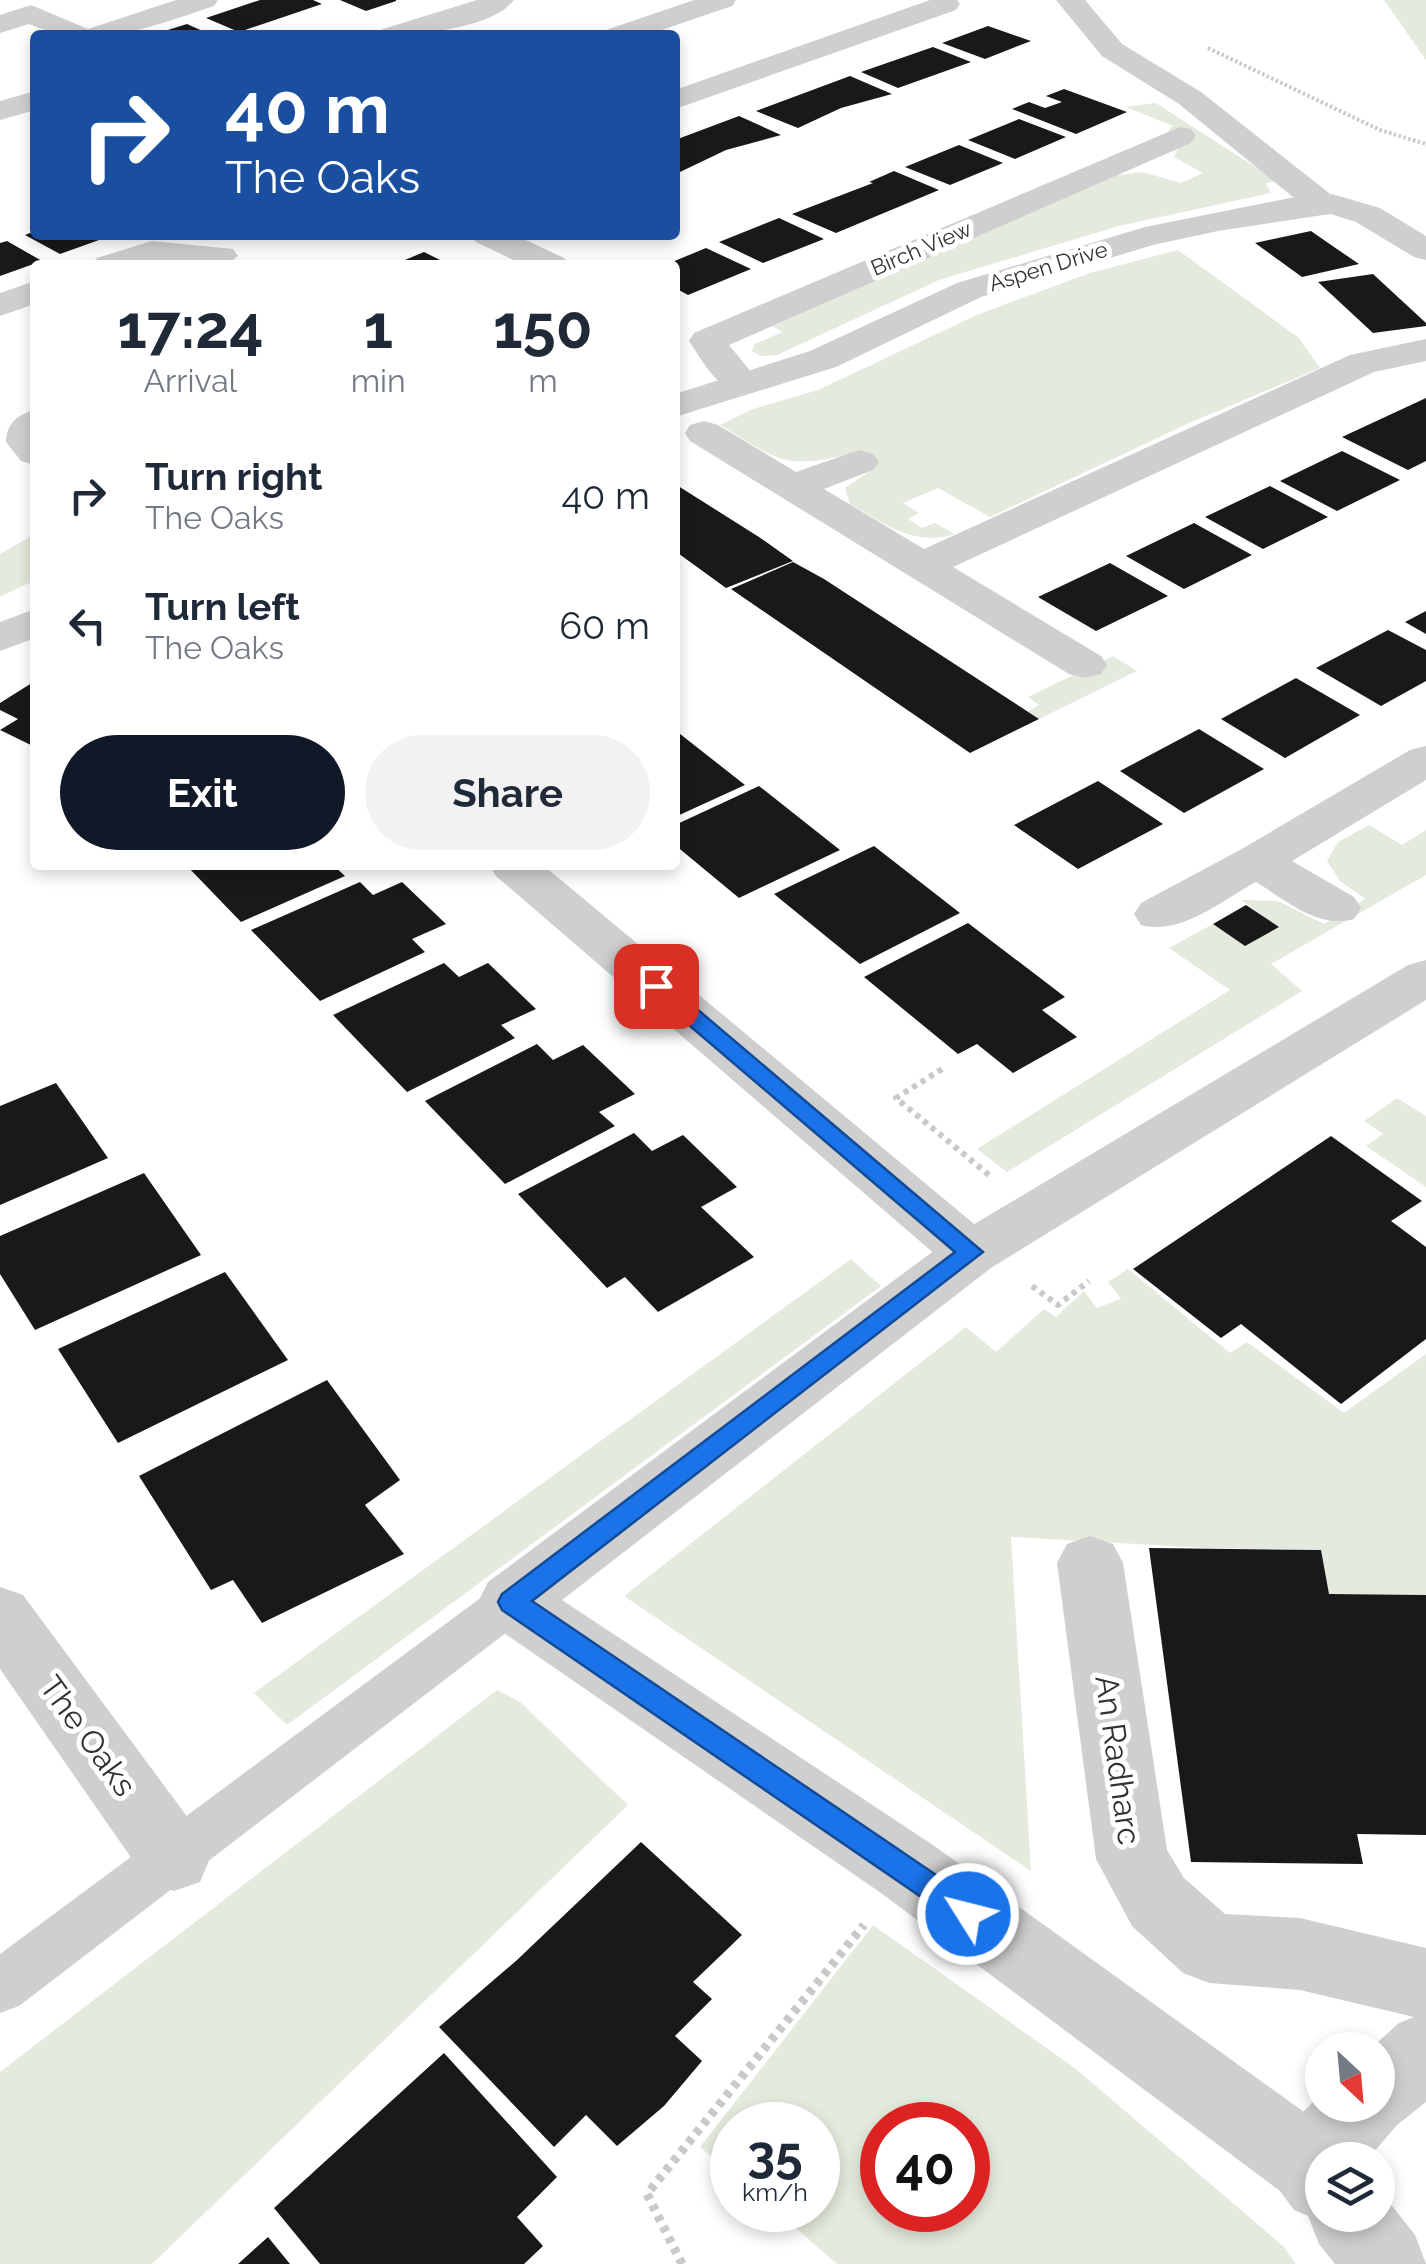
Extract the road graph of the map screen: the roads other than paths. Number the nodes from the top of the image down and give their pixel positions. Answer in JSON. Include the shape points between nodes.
{"nodes":[{"id":1,"x":204,"y":0,"type":"edge"},
{"id":2,"x":500,"y":0,"type":"edge"},
{"id":3,"x":722,"y":0,"type":"edge"},
{"id":4,"x":884,"y":0,"type":"edge"},
{"id":5,"x":1070,"y":0,"type":"edge"},
{"id":6,"x":0,"y":24,"type":"edge"},
{"id":7,"x":67,"y":30,"type":"edge"},
{"id":8,"x":113,"y":30,"type":"edge"},
{"id":9,"x":408,"y":30,"type":"edge"},
{"id":10,"x":635,"y":30,"type":"edge"},
{"id":11,"x":680,"y":98,"type":"edge"},
{"id":12,"x":30,"y":102,"type":"edge"},
{"id":13,"x":0,"y":111,"type":"edge"},
{"id":14,"x":1180,"y":136,"type":"dead end"},
{"id":15,"x":1135,"y":155,"type":"junction"},
{"id":16,"x":1178,"y":172,"type":"dead end"},
{"id":17,"x":1322,"y":204,"type":"junction"},
{"id":18,"x":499,"y":240,"type":"edge"},
{"id":19,"x":1426,"y":250,"type":"edge"},
{"id":20,"x":225,"y":252,"type":"edge"},
{"id":21,"x":123,"y":260,"type":"edge"},
{"id":22,"x":541,"y":260,"type":"edge"},
{"id":23,"x":30,"y":294,"type":"edge"},
{"id":24,"x":0,"y":304,"type":"edge"},
{"id":25,"x":680,"y":326,"type":"edge"},
{"id":26,"x":706,"y":341,"type":"junction"},
{"id":27,"x":1426,"y":350,"type":"edge"},
{"id":28,"x":742,"y":384,"type":"junction"},
{"id":29,"x":686,"y":415,"type":"edge"},
{"id":30,"x":859,"y":462,"type":"dead end"},
{"id":31,"x":794,"y":487,"type":"junction"},
{"id":32,"x":924,"y":565,"type":"junction"},
{"id":33,"x":30,"y":624,"type":"edge"},
{"id":34,"x":0,"y":638,"type":"edge"},
{"id":35,"x":1085,"y":665,"type":"dead end"},
{"id":36,"x":1426,"y":760,"type":"edge"},
{"id":37,"x":1257,"y":861,"type":"junction"},
{"id":38,"x":519,"y":870,"type":"edge"},
{"id":39,"x":1336,"y":908,"type":"dead end"},
{"id":40,"x":1159,"y":914,"type":"dead end"},
{"id":41,"x":1426,"y":977,"type":"edge"},
{"id":42,"x":971,"y":1252,"type":"junction"},
{"id":43,"x":1090,"y":1563,"type":"dead end"},
{"id":44,"x":511,"y":1602,"type":"junction"},
{"id":45,"x":0,"y":1616,"type":"edge"},
{"id":46,"x":174,"y":1858,"type":"junction"},
{"id":47,"x":1426,"y":1984,"type":"edge"},
{"id":48,"x":0,"y":1987,"type":"edge"},
{"id":49,"x":1426,"y":2050,"type":"edge"},
{"id":50,"x":1395,"y":2078,"type":"edge"},
{"id":51,"x":1305,"y":2171,"type":"edge"},
{"id":52,"x":1361,"y":2232,"type":"edge"},
{"id":53,"x":1386,"y":2264,"type":"edge"}],
"edges":[{"from":1,"to":8,"type":"street"},
{"from":2,"to":9,"type":"street"},
{"from":3,"to":10,"type":"street"},
{"from":4,"to":11,"type":"street","via":[[932,8]]},
{"from":5,"to":17,"type":"street","via":[[1112,50],[1190,98]]},
{"from":6,"to":7,"type":"street","via":[[31,14]]},
{"from":12,"to":13,"type":"street"},
{"from":14,"to":15,"type":"street","name":"Birch View"},
{"from":15,"to":16,"type":"street"},
{"from":15,"to":26,"type":"street","name":"Birch View"},
{"from":17,"to":19,"type":"street","name":"Aspen Drive","via":[[1368,215]]},
{"from":17,"to":28,"type":"street","name":"Aspen Drive","via":[[1145,237],[970,290],[823,359]]},
{"from":18,"to":22,"type":"street"},
{"from":20,"to":21,"type":"street","via":[[152,250]]},
{"from":23,"to":24,"type":"street"},
{"from":25,"to":26,"type":"street"},
{"from":26,"to":28,"type":"street"},
{"from":27,"to":32,"type":"street","via":[[1363,364]]},
{"from":28,"to":29,"type":"street","name":"Aspen Drive"},
{"from":29,"to":31,"type":"street","name":"Aspen Drive"},
{"from":30,"to":31,"type":"street"},
{"from":31,"to":32,"type":"street","name":"Aspen Drive"},
{"from":32,"to":35,"type":"street","name":"Aspen Drive"},
{"from":33,"to":34,"type":"street"},
{"from":36,"to":37,"type":"street"},
{"from":37,"to":39,"type":"street"},
{"from":37,"to":40,"type":"street"},
{"from":38,"to":42,"type":"street"},
{"from":41,"to":42,"type":"street"},
{"from":42,"to":44,"type":"street"},
{"from":43,"to":47,"type":"street","name":"An Radharc","via":[[1132,1859],[1158,1902],[1209,1948],[1300,1954]]},
{"from":44,"to":46,"type":"lane"},
{"from":44,"to":51,"type":"street","via":[[907,1869]]},
{"from":45,"to":46,"type":"street","name":"The Oaks"},
{"from":46,"to":48,"type":"lane"},
{"from":49,"to":50,"type":"street"},
{"from":52,"to":53,"type":"street"}]}
